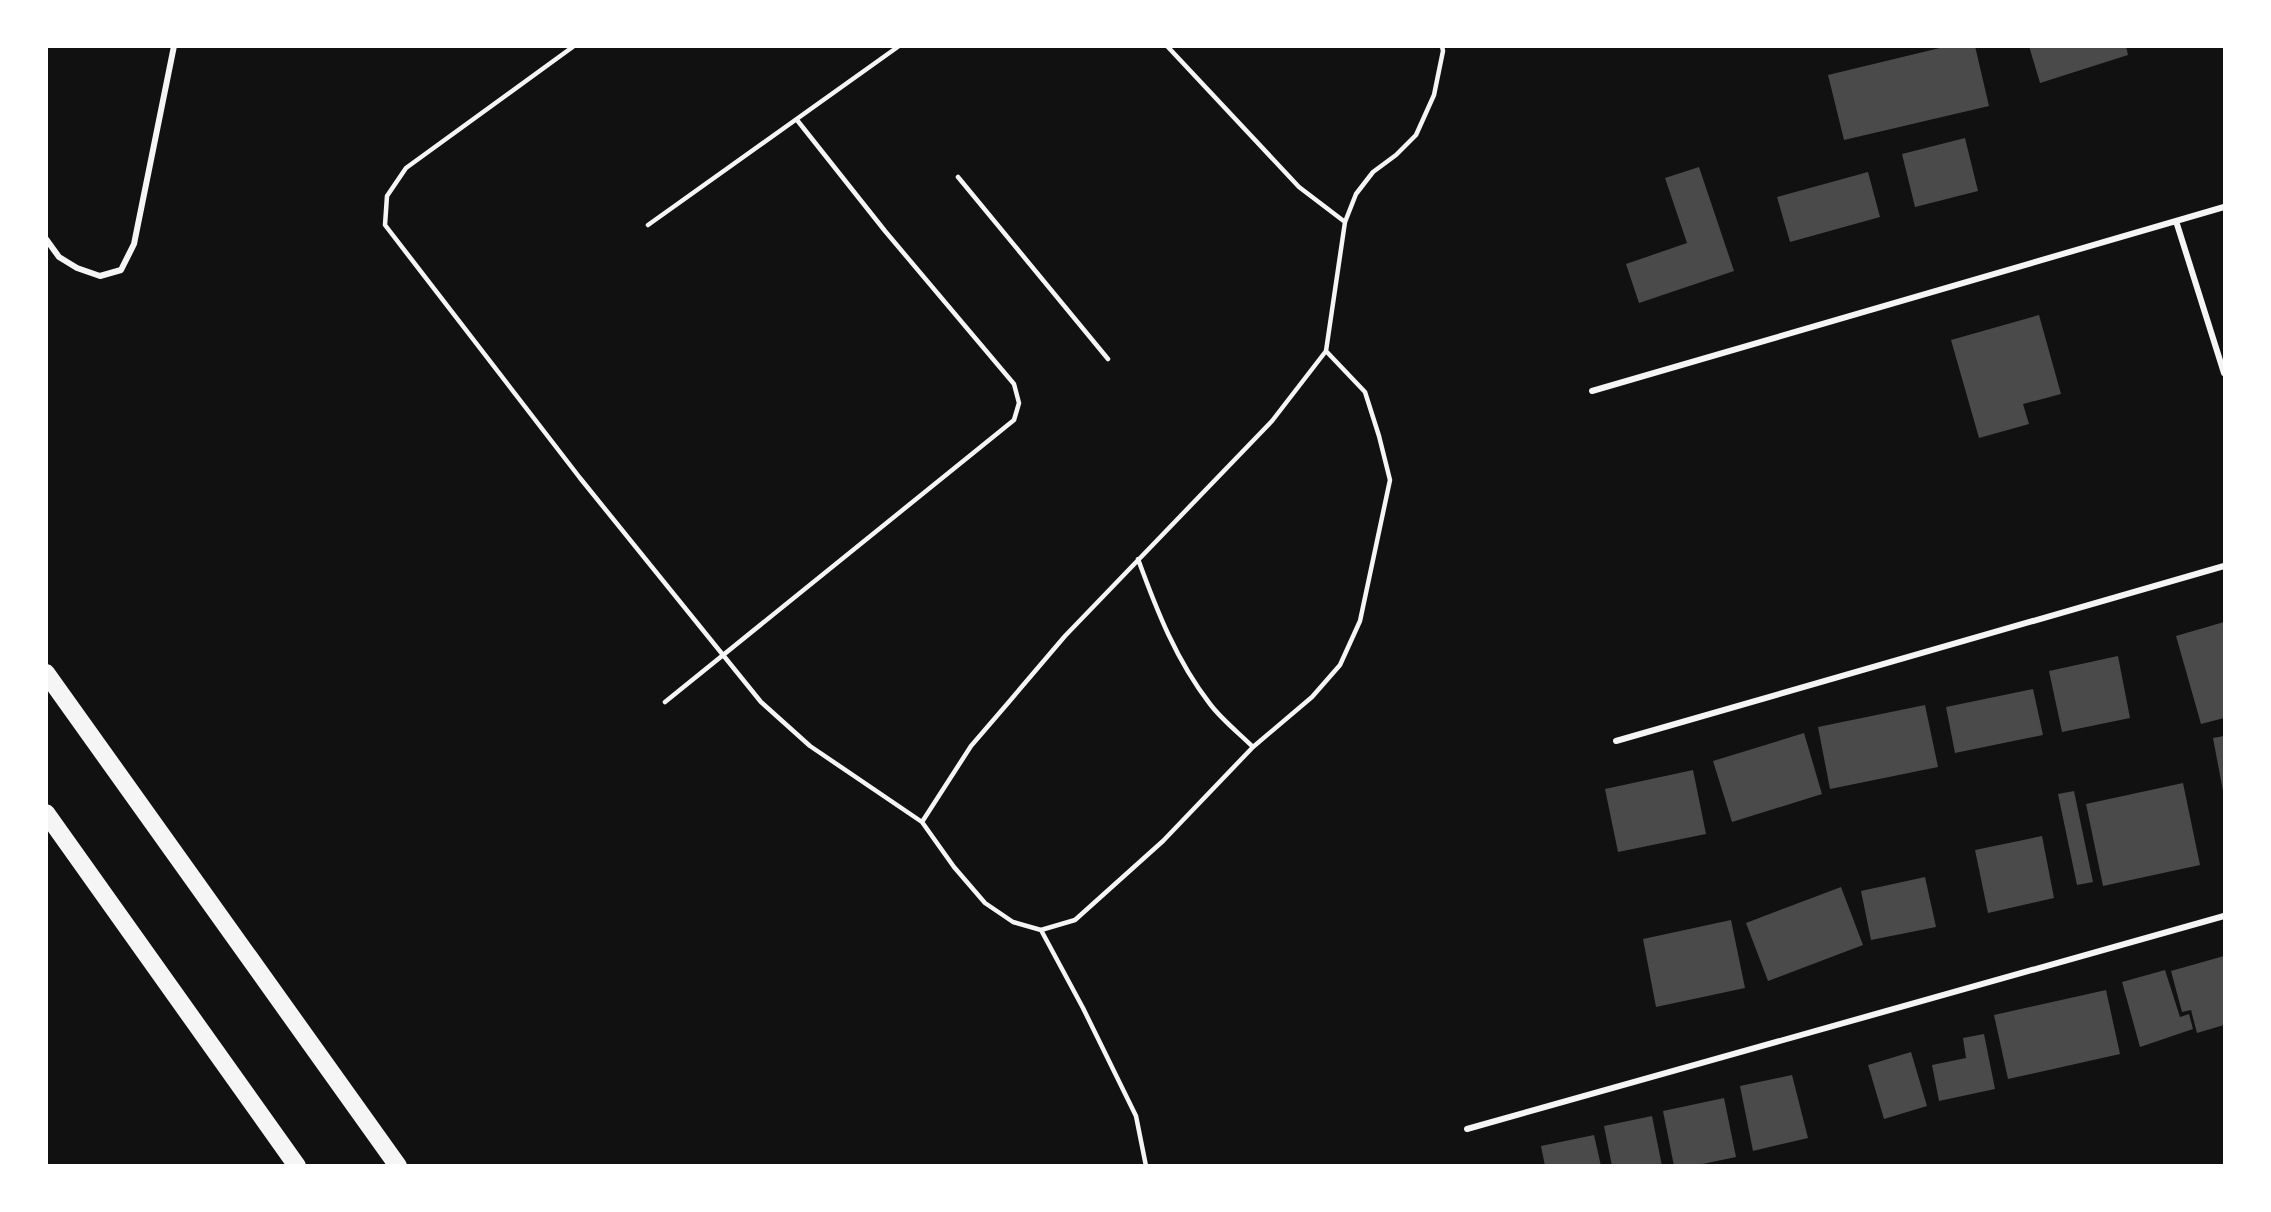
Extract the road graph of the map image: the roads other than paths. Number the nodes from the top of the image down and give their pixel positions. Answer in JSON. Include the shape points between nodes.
{"nodes":[{"id":1,"x":174,"y":46,"type":"edge"},
{"id":2,"x":574,"y":46,"type":"edge"},
{"id":3,"x":899,"y":46,"type":"edge"},
{"id":4,"x":1167,"y":46,"type":"edge"},
{"id":5,"x":1442,"y":46,"type":"edge"},
{"id":6,"x":796,"y":120,"type":"junction"},
{"id":7,"x":958,"y":177,"type":"dead end"},
{"id":8,"x":2224,"y":207,"type":"edge"},
{"id":9,"x":2176,"y":221,"type":"junction"},
{"id":10,"x":1345,"y":222,"type":"junction"},
{"id":11,"x":648,"y":225,"type":"dead end"},
{"id":12,"x":46,"y":239,"type":"edge"},
{"id":13,"x":1326,"y":351,"type":"junction"},
{"id":14,"x":1108,"y":359,"type":"dead end"},
{"id":15,"x":2224,"y":373,"type":"edge"},
{"id":16,"x":1592,"y":391,"type":"dead end"},
{"id":17,"x":1138,"y":559,"type":"junction"},
{"id":18,"x":2224,"y":566,"type":"edge"},
{"id":19,"x":722,"y":656,"type":"junction"},
{"id":20,"x":46,"y":673,"type":"edge"},
{"id":21,"x":665,"y":702,"type":"dead end"},
{"id":22,"x":1616,"y":741,"type":"dead end"},
{"id":23,"x":1253,"y":747,"type":"junction"},
{"id":24,"x":46,"y":813,"type":"edge"},
{"id":25,"x":922,"y":822,"type":"junction"},
{"id":26,"x":2224,"y":916,"type":"edge"},
{"id":27,"x":1041,"y":930,"type":"junction"},
{"id":28,"x":1467,"y":1129,"type":"dead end"},
{"id":29,"x":297,"y":1166,"type":"edge"},
{"id":30,"x":398,"y":1166,"type":"edge"},
{"id":31,"x":1146,"y":1166,"type":"edge"}],
"edges":[{"from":1,"to":12,"type":"street","via":[[134,244],[120,270],[100,276],[77,268],[59,257]]},
{"from":2,"to":19,"type":"lane","via":[[406,168],[387,195],[385,225]]},
{"from":3,"to":6,"type":"lane"},
{"from":4,"to":10,"type":"lane","via":[[1299,187]]},
{"from":5,"to":10,"type":"lane","via":[[1434,95],[1416,135],[1373,172],[1356,194]]},
{"from":6,"to":11,"type":"lane"},
{"from":6,"to":19,"type":"lane","via":[[1014,384],[1019,403],[1014,420]]},
{"from":7,"to":14,"type":"lane"},
{"from":8,"to":9,"type":"street"},
{"from":9,"to":15,"type":"street"},
{"from":9,"to":16,"type":"street"},
{"from":10,"to":13,"type":"lane"},
{"from":13,"to":17,"type":"lane","via":[[1272,421]]},
{"from":13,"to":23,"type":"lane","via":[[1365,392],[1390,480],[1360,621],[1340,665],[1312,697]]},
{"from":17,"to":23,"type":"lane","via":[[1161,624],[1182,662],[1211,706]]},
{"from":17,"to":25,"type":"lane","via":[[1065,636],[971,746]]},
{"from":18,"to":22,"type":"street"},
{"from":19,"to":21,"type":"lane"},
{"from":19,"to":25,"type":"lane","via":[[761,702],[810,746]]},
{"from":20,"to":30,"type":"highway"},
{"from":23,"to":27,"type":"lane","via":[[1163,841],[1075,920]]},
{"from":24,"to":29,"type":"highway"},
{"from":25,"to":27,"type":"lane","via":[[986,903],[1013,922]]},
{"from":26,"to":28,"type":"street"},
{"from":27,"to":31,"type":"lane","via":[[1136,1116]]}]}
